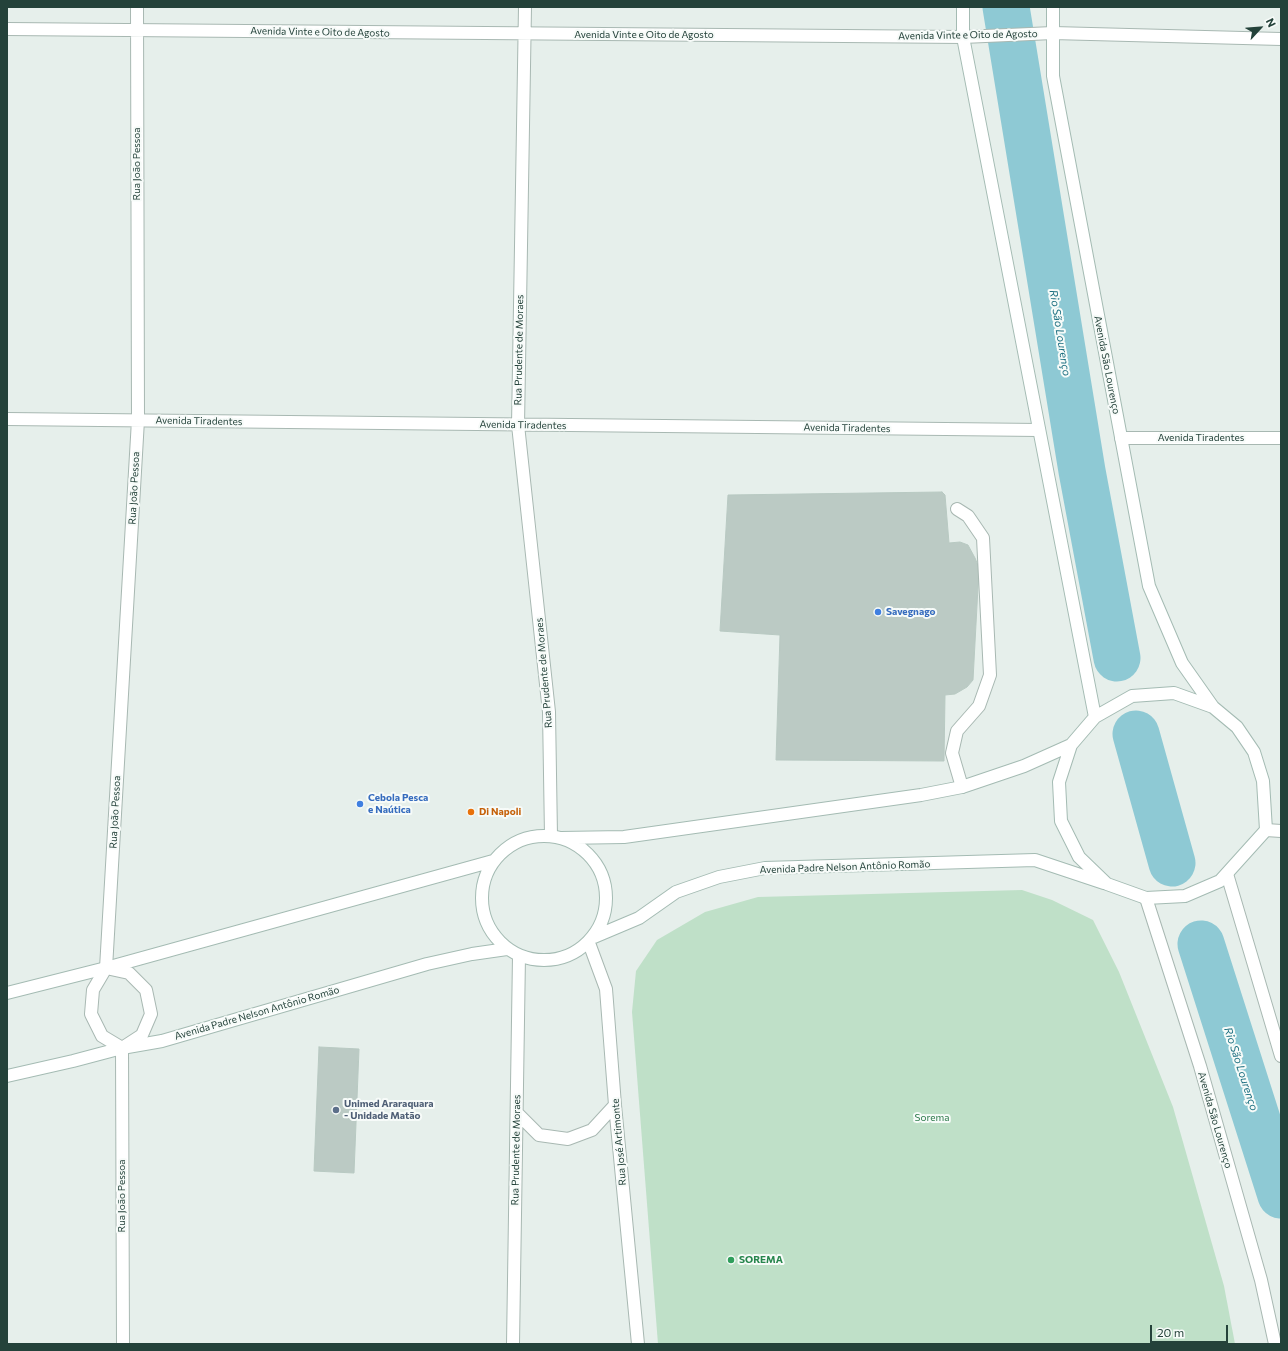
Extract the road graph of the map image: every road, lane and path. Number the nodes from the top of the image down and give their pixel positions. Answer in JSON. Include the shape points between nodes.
{"nodes":[{"id":1,"x":136,"y":7,"type":"edge"},
{"id":2,"x":525,"y":7,"type":"edge"},
{"id":3,"x":963,"y":7,"type":"edge"},
{"id":4,"x":1053,"y":7,"type":"edge"},
{"id":5,"x":7,"y":29,"type":"edge"},
{"id":6,"x":136,"y":30,"type":"junction"},
{"id":7,"x":1053,"y":33,"type":"junction"},
{"id":8,"x":525,"y":34,"type":"junction"},
{"id":9,"x":963,"y":38,"type":"junction"},
{"id":10,"x":1281,"y":39,"type":"edge"},
{"id":11,"x":7,"y":419,"type":"edge"},
{"id":12,"x":138,"y":420,"type":"junction"},
{"id":13,"x":518,"y":425,"type":"junction"},
{"id":14,"x":1039,"y":430,"type":"junction"},
{"id":15,"x":1121,"y":438,"type":"junction"},
{"id":16,"x":1281,"y":438,"type":"edge"},
{"id":17,"x":957,"y":509,"type":"dead end"},
{"id":18,"x":1213,"y":707,"type":"junction"},
{"id":19,"x":1095,"y":716,"type":"junction"},
{"id":20,"x":1071,"y":745,"type":"junction"},
{"id":21,"x":962,"y":787,"type":"junction"},
{"id":22,"x":1266,"y":830,"type":"junction"},
{"id":23,"x":1281,"y":831,"type":"edge"},
{"id":24,"x":556,"y":837,"type":"junction"},
{"id":25,"x":493,"y":861,"type":"junction"},
{"id":26,"x":1227,"y":874,"type":"junction"},
{"id":27,"x":1107,"y":884,"type":"junction"},
{"id":28,"x":1146,"y":898,"type":"junction"},
{"id":29,"x":592,"y":940,"type":"junction"},
{"id":30,"x":507,"y":949,"type":"junction"},
{"id":31,"x":519,"y":956,"type":"junction"},
{"id":32,"x":106,"y":968,"type":"junction"},
{"id":33,"x":7,"y":993,"type":"edge"},
{"id":34,"x":122,"y":1048,"type":"junction"},
{"id":35,"x":1281,"y":1056,"type":"edge"},
{"id":36,"x":7,"y":1076,"type":"edge"},
{"id":37,"x":615,"y":1105,"type":"junction"},
{"id":38,"x":517,"y":1113,"type":"junction"},
{"id":39,"x":123,"y":1344,"type":"edge"},
{"id":40,"x":513,"y":1344,"type":"edge"},
{"id":41,"x":638,"y":1344,"type":"edge"},
{"id":42,"x":1275,"y":1344,"type":"edge"}],
"edges":[{"from":1,"to":6,"type":"street","name":"Rua João Pessoa"},
{"from":2,"to":8,"type":"street","name":"Rua Prudente de Moraes"},
{"from":3,"to":9,"type":"street"},
{"from":4,"to":7,"type":"street","name":"Avenida São Lourenço"},
{"from":5,"to":6,"type":"street","name":"Avenida Vinte e Oito de Agosto"},
{"from":6,"to":8,"type":"street","name":"Avenida Vinte e Oito de Agosto"},
{"from":6,"to":12,"type":"street","name":"Rua João Pessoa"},
{"from":7,"to":9,"type":"street","name":"Avenida Vinte e Oito de Agosto"},
{"from":7,"to":10,"type":"street","name":"Avenida Vinte e Oito de Agosto"},
{"from":7,"to":15,"type":"street","name":"Avenida São Lourenço","via":[[1053,76]]},
{"from":8,"to":9,"type":"street","name":"Avenida Vinte e Oito de Agosto"},
{"from":8,"to":13,"type":"street","name":"Rua Prudente de Moraes"},
{"from":9,"to":14,"type":"street"},
{"from":11,"to":12,"type":"street","name":"Avenida Tiradentes"},
{"from":12,"to":13,"type":"street","name":"Avenida Tiradentes"},
{"from":12,"to":32,"type":"street","name":"Rua João Pessoa"},
{"from":13,"to":14,"type":"street","name":"Avenida Tiradentes"},
{"from":13,"to":24,"type":"street","name":"Rua Prudente de Moraes","via":[[549,712]]},
{"from":14,"to":19,"type":"street"},
{"from":15,"to":16,"type":"street","name":"Avenida Tiradentes"},
{"from":15,"to":18,"type":"street","name":"Avenida São Lourenço","via":[[1149,586],[1182,663]]},
{"from":17,"to":21,"type":"street","via":[[968,516],[983,538],[990,675],[979,706],[957,731],[952,753]]},
{"from":18,"to":19,"type":"street","via":[[1174,693],[1132,696]]},
{"from":18,"to":22,"type":"street","via":[[1237,727],[1254,752],[1263,781]]},
{"from":19,"to":20,"type":"street"},
{"from":20,"to":21,"type":"street","via":[[1024,766]]},
{"from":20,"to":27,"type":"street","via":[[1059,782],[1062,821],[1078,857]]},
{"from":21,"to":24,"type":"street","via":[[922,795],[624,837]]},
{"from":22,"to":23,"type":"street"},
{"from":22,"to":26,"type":"street"},
{"from":24,"to":25,"type":"street","via":[[529,837],[509,846]]},
{"from":24,"to":29,"type":"street","via":[[588,853],[604,879],[606,909]]},
{"from":25,"to":30,"type":"street","via":[[481,892],[487,924]]},
{"from":25,"to":32,"type":"street"},
{"from":26,"to":28,"type":"street","via":[[1220,881],[1185,896]]},
{"from":26,"to":35,"type":"street"},
{"from":27,"to":28,"type":"street","name":"Avenida Padre Nelson Antônio Romão"},
{"from":27,"to":29,"type":"street","name":"Avenida Padre Nelson Antônio Romão","via":[[1035,860],[765,868],[719,877],[676,892],[639,918]]},
{"from":28,"to":42,"type":"street","name":"Avenida São Lourenço","via":[[1202,1073],[1262,1280]]},
{"from":29,"to":31,"type":"street","via":[[568,957],[544,962]]},
{"from":29,"to":37,"type":"street","name":"Rua José Artimonte","via":[[606,989]]},
{"from":30,"to":31,"type":"street"},
{"from":30,"to":34,"type":"street","name":"Avenida Padre Nelson Antônio Romão","via":[[428,964],[162,1041]]},
{"from":31,"to":38,"type":"street","name":"Rua Prudente de Moraes"},
{"from":32,"to":33,"type":"street"},
{"from":32,"to":34,"type":"street","via":[[93,990],[92,1014],[102,1036]]},
{"from":32,"to":34,"type":"street","via":[[129,973],[146,990],[150,1014],[142,1036]]},
{"from":34,"to":36,"type":"street","name":"Avenida Padre Nelson Antônio Romão"},
{"from":34,"to":39,"type":"street","name":"Rua João Pessoa"},
{"from":37,"to":38,"type":"street","via":[[592,1130],[568,1138],[539,1135]]},
{"from":37,"to":41,"type":"street","name":"Rua José Artimonte"},
{"from":38,"to":40,"type":"street","name":"Rua Prudente de Moraes"}]}
